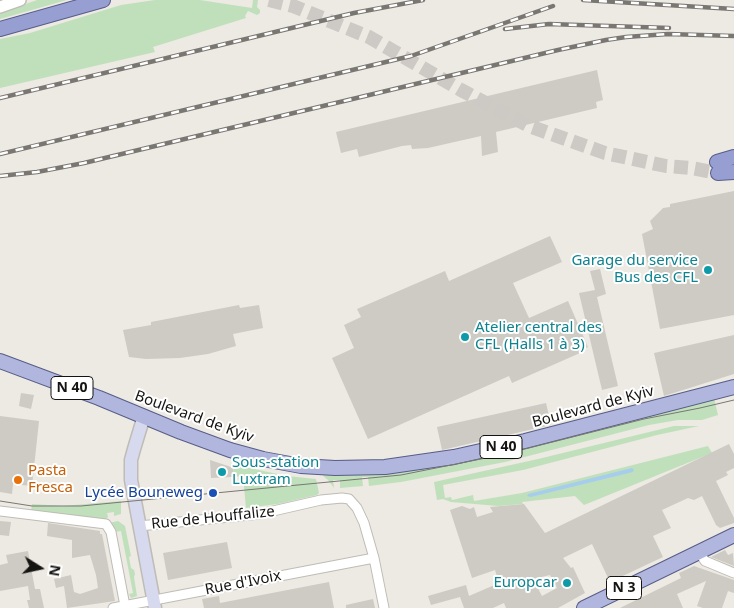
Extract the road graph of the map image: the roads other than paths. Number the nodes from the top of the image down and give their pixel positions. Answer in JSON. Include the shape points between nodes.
{"nodes":[{"id":1,"x":20,"y":0,"type":"edge"},
{"id":2,"x":103,"y":0,"type":"edge"},
{"id":3,"x":0,"y":7,"type":"edge"},
{"id":4,"x":0,"y":29,"type":"edge"},
{"id":5,"x":734,"y":157,"type":"edge"},
{"id":6,"x":734,"y":164,"type":"edge"},
{"id":7,"x":718,"y":167,"type":"junction"},
{"id":8,"x":734,"y":172,"type":"edge"},
{"id":9,"x":0,"y":361,"type":"edge"},
{"id":10,"x":734,"y":387,"type":"edge"},
{"id":11,"x":144,"y":416,"type":"junction"},
{"id":12,"x":0,"y":511,"type":"edge"},
{"id":13,"x":139,"y":526,"type":"junction"},
{"id":14,"x":734,"y":536,"type":"edge"},
{"id":15,"x":699,"y":552,"type":"junction"},
{"id":16,"x":374,"y":558,"type":"junction"},
{"id":17,"x":734,"y":573,"type":"edge"},
{"id":18,"x":154,"y":604,"type":"edge"},
{"id":19,"x":125,"y":606,"type":"junction"},
{"id":20,"x":592,"y":606,"type":"edge"},
{"id":21,"x":112,"y":608,"type":"edge"},
{"id":22,"x":384,"y":608,"type":"edge"}],
"edges":[{"from":1,"to":3,"type":"street"},
{"from":2,"to":4,"type":"highway"},
{"from":5,"to":7,"type":"highway"},
{"from":6,"to":7,"type":"highway"},
{"from":7,"to":8,"type":"highway"},
{"from":9,"to":11,"type":"main road","name":"Boulevard de Kyiv","number":"N 40"},
{"from":10,"to":11,"type":"main road","name":"Boulevard de Kyiv","number":"N 40","via":[[525,442],[386,467],[301,466],[263,459],[207,442]]},
{"from":11,"to":13,"type":"main road","via":[[131,466]]},
{"from":12,"to":19,"type":"street","via":[[106,524],[112,532]]},
{"from":13,"to":16,"type":"street","name":"Rue de Houffalize","via":[[260,514],[342,498],[357,508]]},
{"from":13,"to":18,"type":"main road"},
{"from":14,"to":15,"type":"main road","number":"N 3"},
{"from":15,"to":17,"type":"street","via":[[705,561]]},
{"from":15,"to":20,"type":"main road","number":"N 3"},
{"from":16,"to":18,"type":"street","name":"Rue d'Ivoix"},
{"from":16,"to":22,"type":"street","name":"Rue de Houffalize"},
{"from":18,"to":19,"type":"street","name":"Rue d'Ivoix"},
{"from":19,"to":21,"type":"street","name":"Rue d'Ivoix"}]}
